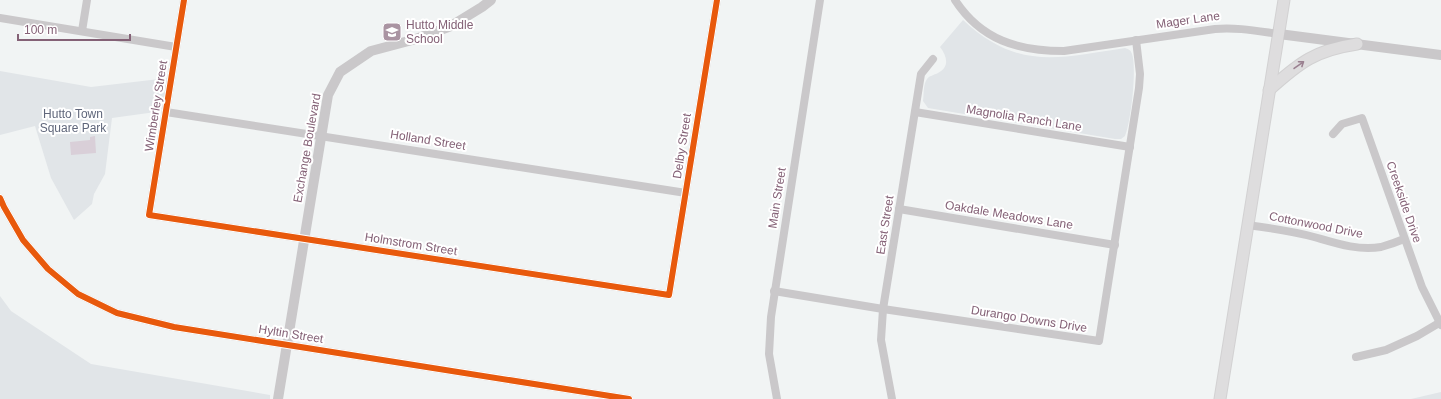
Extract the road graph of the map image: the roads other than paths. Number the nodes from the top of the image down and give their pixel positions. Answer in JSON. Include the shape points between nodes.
{"nodes":[{"id":1,"x":87,"y":0,"type":"edge"},
{"id":2,"x":184,"y":0,"type":"edge"},
{"id":3,"x":491,"y":0,"type":"edge"},
{"id":4,"x":717,"y":0,"type":"edge"},
{"id":5,"x":820,"y":0,"type":"edge"},
{"id":6,"x":955,"y":0,"type":"edge"},
{"id":7,"x":1284,"y":0,"type":"edge"},
{"id":8,"x":0,"y":18,"type":"edge"},
{"id":9,"x":82,"y":31,"type":"junction"},
{"id":10,"x":1279,"y":34,"type":"junction"},
{"id":11,"x":1136,"y":40,"type":"junction"},
{"id":12,"x":1357,"y":44,"type":"junction"},
{"id":13,"x":176,"y":47,"type":"junction"},
{"id":14,"x":1441,"y":55,"type":"edge"},
{"id":15,"x":933,"y":59,"type":"dead end"},
{"id":16,"x":1269,"y":90,"type":"junction"},
{"id":17,"x":166,"y":112,"type":"junction"},
{"id":18,"x":915,"y":112,"type":"junction"},
{"id":19,"x":1333,"y":134,"type":"dead end"},
{"id":20,"x":320,"y":135,"type":"junction"},
{"id":21,"x":1130,"y":147,"type":"junction"},
{"id":22,"x":686,"y":193,"type":"junction"},
{"id":23,"x":0,"y":198,"type":"edge"},
{"id":24,"x":899,"y":209,"type":"junction"},
{"id":25,"x":149,"y":215,"type":"joint"},
{"id":26,"x":1247,"y":225,"type":"junction"},
{"id":27,"x":304,"y":239,"type":"junction"},
{"id":28,"x":1404,"y":239,"type":"junction"},
{"id":29,"x":1115,"y":245,"type":"junction"},
{"id":30,"x":774,"y":291,"type":"junction"},
{"id":31,"x":669,"y":295,"type":"joint"},
{"id":32,"x":883,"y":309,"type":"junction"},
{"id":33,"x":1440,"y":324,"type":"edge"},
{"id":34,"x":287,"y":345,"type":"junction"},
{"id":35,"x":1356,"y":357,"type":"dead end"},
{"id":36,"x":278,"y":399,"type":"edge"},
{"id":37,"x":629,"y":399,"type":"edge"},
{"id":38,"x":777,"y":399,"type":"edge"},
{"id":39,"x":892,"y":399,"type":"edge"},
{"id":40,"x":1220,"y":399,"type":"edge"}],
"edges":[{"from":1,"to":9,"type":"street"},
{"from":2,"to":13,"type":"street","name":"Wimberley Street"},
{"from":3,"to":20,"type":"street","name":"Exchange Boulevard","via":[[451,26],[371,51],[340,72],[328,95]]},
{"from":4,"to":22,"type":"street","name":"Delby Street"},
{"from":5,"to":30,"type":"street","name":"Main Street"},
{"from":6,"to":11,"type":"street","name":"Mager Lane","via":[[980,28],[998,39],[1022,48],[1064,51]]},
{"from":7,"to":10,"type":"main road"},
{"from":8,"to":9,"type":"street"},
{"from":9,"to":13,"type":"street"},
{"from":10,"to":11,"type":"street","name":"Mager Lane","via":[[1229,28]]},
{"from":10,"to":12,"type":"street","name":"Mager Lane"},
{"from":10,"to":16,"type":"main road"},
{"from":11,"to":21,"type":"street","name":"Durango Downs Drive","via":[[1140,80]]},
{"from":12,"to":14,"type":"street","name":"Mager Lane"},
{"from":16,"to":12,"type":"main road","one_way":true,"via":[[1286,74],[1316,55]]},
{"from":13,"to":17,"type":"street","name":"Wimberley Street"},
{"from":15,"to":18,"type":"street","name":"East Street","via":[[921,74]]},
{"from":16,"to":26,"type":"main road"},
{"from":17,"to":20,"type":"street","name":"Holland Street"},
{"from":17,"to":25,"type":"street","name":"Wimberley Street"},
{"from":18,"to":21,"type":"street","name":"Magnolia Ranch Lane"},
{"from":18,"to":24,"type":"street","name":"East Street"},
{"from":19,"to":28,"type":"street","name":"Creekside Drive","via":[[1342,124],[1362,118]]},
{"from":20,"to":22,"type":"street","name":"Holland Street"},
{"from":20,"to":27,"type":"street","name":"Exchange Boulevard"},
{"from":21,"to":29,"type":"street","name":"Durango Downs Drive"},
{"from":22,"to":31,"type":"street","name":"Delby Street"},
{"from":23,"to":34,"type":"street","name":"Hyltin Street","via":[[23,240],[48,270],[78,294],[117,313],[174,327]]},
{"from":24,"to":29,"type":"street","name":"Oakdale Meadows Lane"},
{"from":24,"to":32,"type":"street","name":"East Street"},
{"from":25,"to":27,"type":"street","name":"Holmstrom Street"},
{"from":26,"to":28,"type":"street","name":"Cottonwood Drive","via":[[1358,247],[1380,247]]},
{"from":26,"to":40,"type":"main road"},
{"from":27,"to":31,"type":"street","name":"Holmstrom Street"},
{"from":27,"to":34,"type":"street","name":"Exchange Boulevard"},
{"from":28,"to":33,"type":"street","name":"Creekside Drive","via":[[1422,287]]},
{"from":29,"to":32,"type":"street","name":"Durango Downs Drive","via":[[1099,341]]},
{"from":30,"to":32,"type":"street","name":"Durango Downs Drive"},
{"from":30,"to":38,"type":"street","name":"Main Street","via":[[769,354]]},
{"from":32,"to":39,"type":"street","name":"East Street","via":[[881,340]]},
{"from":33,"to":35,"type":"street","via":[[1386,350]]},
{"from":34,"to":36,"type":"street","name":"Exchange Boulevard"},
{"from":34,"to":37,"type":"street","name":"Hyltin Street"}]}
